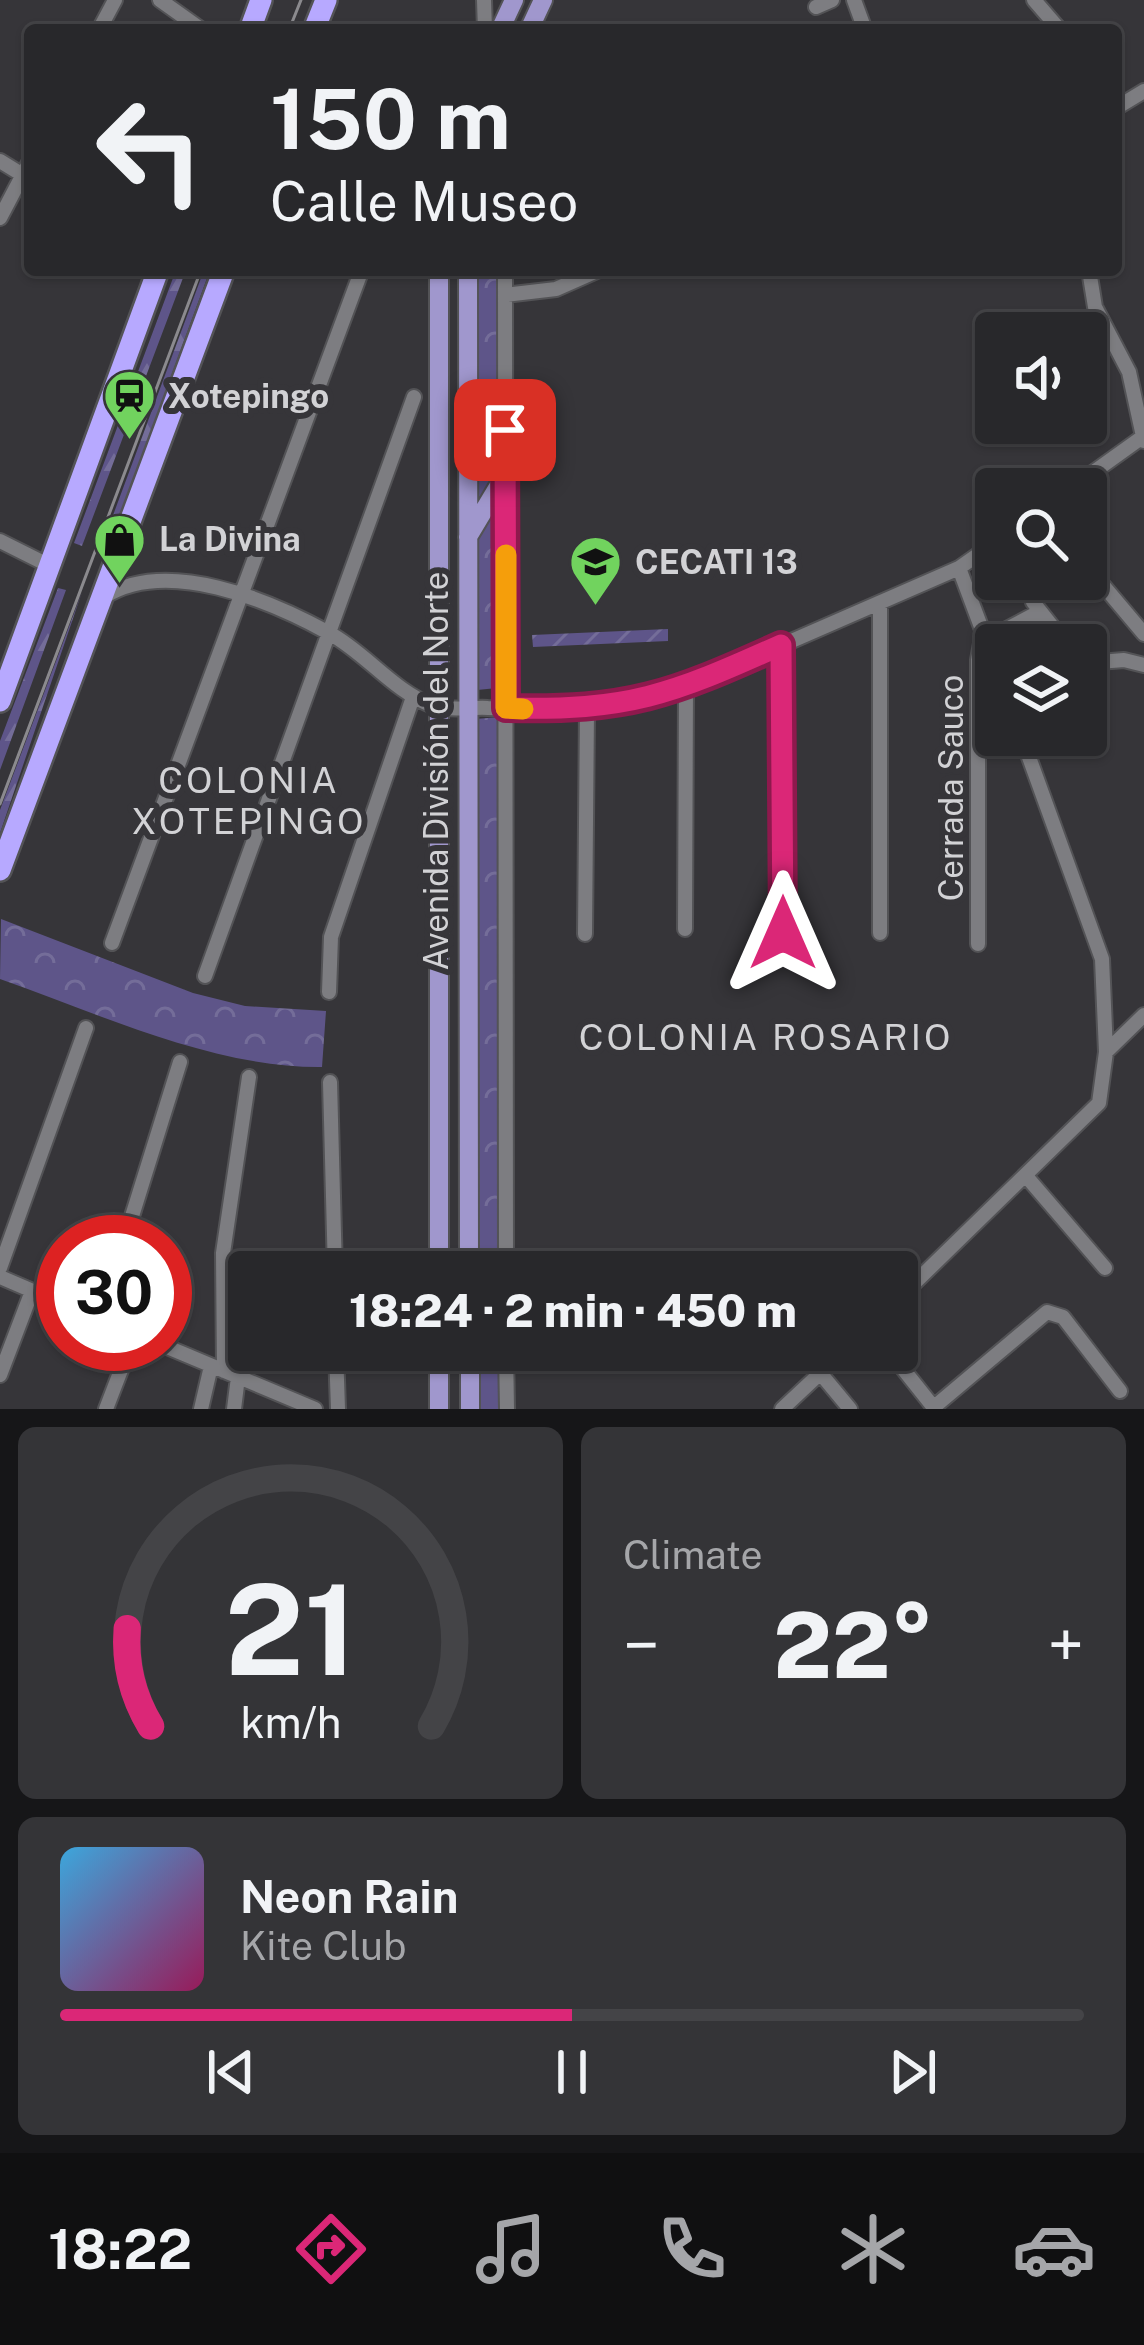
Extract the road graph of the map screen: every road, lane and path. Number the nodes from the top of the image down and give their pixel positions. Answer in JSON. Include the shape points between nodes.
{"nodes":[{"id":1,"x":160,"y":0,"type":"edge"},
{"id":2,"x":832,"y":0,"type":"edge"},
{"id":3,"x":1034,"y":0,"type":"edge"},
{"id":4,"x":816,"y":7,"type":"dead end"},
{"id":5,"x":194,"y":24,"type":"edge"},
{"id":6,"x":1055,"y":24,"type":"edge"},
{"id":7,"x":24,"y":179,"type":"edge"},
{"id":8,"x":0,"y":218,"type":"edge"},
{"id":9,"x":156,"y":276,"type":"edge"},
{"id":10,"x":222,"y":276,"type":"edge"},
{"id":11,"x":360,"y":276,"type":"edge"},
{"id":12,"x":439,"y":276,"type":"edge"},
{"id":13,"x":468,"y":276,"type":"edge"},
{"id":14,"x":505,"y":276,"type":"edge"},
{"id":15,"x":585,"y":276,"type":"edge"},
{"id":16,"x":1090,"y":276,"type":"edge"},
{"id":17,"x":505,"y":295,"type":"junction"},
{"id":18,"x":414,"y":397,"type":"dead end"},
{"id":19,"x":1143,"y":439,"type":"edge"},
{"id":20,"x":1101,"y":468,"type":"edge"},
{"id":21,"x":505,"y":475,"type":"junction"},
{"id":22,"x":0,"y":541,"type":"edge"},
{"id":23,"x":465,"y":542,"type":"junction"},
{"id":24,"x":975,"y":557,"type":"edge"},
{"id":25,"x":50,"y":566,"type":"junction"},
{"id":26,"x":959,"y":568,"type":"junction"},
{"id":27,"x":1107,"y":590,"type":"edge"},
{"id":28,"x":244,"y":595,"type":"junction"},
{"id":29,"x":100,"y":599,"type":"junction"},
{"id":30,"x":1035,"y":600,"type":"edge"},
{"id":31,"x":880,"y":603,"type":"junction"},
{"id":32,"x":1039,"y":612,"type":"junction"},
{"id":33,"x":980,"y":624,"type":"edge"},
{"id":34,"x":1012,"y":624,"type":"edge"},
{"id":35,"x":1049,"y":624,"type":"edge"},
{"id":36,"x":332,"y":634,"type":"junction"},
{"id":37,"x":1144,"y":634,"type":"edge"},
{"id":38,"x":781,"y":645,"type":"junction"},
{"id":39,"x":1107,"y":661,"type":"edge"},
{"id":40,"x":1144,"y":665,"type":"edge"},
{"id":41,"x":686,"y":687,"type":"junction"},
{"id":42,"x":413,"y":697,"type":"junction"},
{"id":43,"x":0,"y":701,"type":"edge"},
{"id":44,"x":465,"y":707,"type":"junction"},
{"id":45,"x":506,"y":708,"type":"junction"},
{"id":46,"x":440,"y":709,"type":"junction"},
{"id":47,"x":586,"y":710,"type":"junction"},
{"id":48,"x":978,"y":756,"type":"edge"},
{"id":49,"x":1029,"y":756,"type":"edge"},
{"id":50,"x":0,"y":870,"type":"edge"},
{"id":51,"x":685,"y":929,"type":"dead end"},
{"id":52,"x":783,"y":933,"type":"dead end"},
{"id":53,"x":880,"y":933,"type":"dead end"},
{"id":54,"x":585,"y":934,"type":"dead end"},
{"id":55,"x":112,"y":943,"type":"dead end"},
{"id":56,"x":978,"y":944,"type":"dead end"},
{"id":57,"x":205,"y":976,"type":"dead end"},
{"id":58,"x":329,"y":992,"type":"dead end"},
{"id":59,"x":1144,"y":1015,"type":"edge"},
{"id":60,"x":86,"y":1028,"type":"dead end"},
{"id":61,"x":1106,"y":1052,"type":"junction"},
{"id":62,"x":180,"y":1062,"type":"dead end"},
{"id":63,"x":249,"y":1077,"type":"dead end"},
{"id":64,"x":330,"y":1082,"type":"dead end"},
{"id":65,"x":1026,"y":1176,"type":"junction"},
{"id":66,"x":132,"y":1215,"type":"edge"},
{"id":67,"x":334,"y":1251,"type":"edge"},
{"id":68,"x":439,"y":1251,"type":"edge"},
{"id":69,"x":469,"y":1251,"type":"edge"},
{"id":70,"x":506,"y":1251,"type":"edge"},
{"id":71,"x":0,"y":1268,"type":"edge"},
{"id":72,"x":1105,"y":1268,"type":"dead end"},
{"id":73,"x":0,"y":1277,"type":"edge"},
{"id":74,"x":918,"y":1280,"type":"edge"},
{"id":75,"x":32,"y":1291,"type":"junction"},
{"id":76,"x":36,"y":1293,"type":"edge"},
{"id":77,"x":192,"y":1358,"type":"edge"},
{"id":78,"x":121,"y":1371,"type":"edge"},
{"id":79,"x":224,"y":1371,"type":"junction"},
{"id":80,"x":337,"y":1371,"type":"edge"},
{"id":81,"x":439,"y":1371,"type":"edge"},
{"id":82,"x":470,"y":1371,"type":"edge"},
{"id":83,"x":506,"y":1371,"type":"edge"},
{"id":84,"x":823,"y":1371,"type":"edge"},
{"id":85,"x":905,"y":1371,"type":"edge"},
{"id":86,"x":820,"y":1374,"type":"junction"},
{"id":87,"x":0,"y":1375,"type":"edge"},
{"id":88,"x":1120,"y":1391,"type":"dead end"},
{"id":89,"x":934,"y":1408,"type":"edge"},
{"id":90,"x":106,"y":1409,"type":"edge"},
{"id":91,"x":201,"y":1409,"type":"edge"},
{"id":92,"x":234,"y":1409,"type":"edge"},
{"id":93,"x":315,"y":1409,"type":"edge"},
{"id":94,"x":338,"y":1409,"type":"edge"},
{"id":95,"x":439,"y":1409,"type":"edge"},
{"id":96,"x":470,"y":1409,"type":"edge"},
{"id":97,"x":506,"y":1409,"type":"edge"},
{"id":98,"x":782,"y":1409,"type":"edge"},
{"id":99,"x":850,"y":1409,"type":"edge"}],
"edges":[{"from":1,"to":5,"type":"street"},
{"from":2,"to":4,"type":"street"},
{"from":3,"to":6,"type":"street"},
{"from":7,"to":8,"type":"street"},
{"from":9,"to":25,"type":"highway"},
{"from":10,"to":29,"type":"highway"},
{"from":11,"to":28,"type":"street"},
{"from":12,"to":46,"type":"main road","name":"Avenida División del Norte"},
{"from":13,"to":23,"type":"main road","name":"Avenida División del Norte"},
{"from":14,"to":17,"type":"street"},
{"from":15,"to":17,"type":"street","via":[[556,290]]},
{"from":16,"to":19,"type":"street","via":[[1095,307],[1129,372]]},
{"from":17,"to":21,"type":"street"},
{"from":18,"to":36,"type":"street"},
{"from":19,"to":20,"type":"street"},
{"from":21,"to":23,"type":"main road"},
{"from":21,"to":45,"type":"street"},
{"from":22,"to":25,"type":"street"},
{"from":23,"to":44,"type":"main road","name":"Avenida División del Norte"},
{"from":24,"to":26,"type":"street"},
{"from":25,"to":43,"type":"highway"},
{"from":26,"to":31,"type":"street"},
{"from":26,"to":33,"type":"street"},
{"from":27,"to":37,"type":"street"},
{"from":28,"to":29,"type":"street","via":[[142,581]]},
{"from":28,"to":36,"type":"street"},
{"from":28,"to":55,"type":"street"},
{"from":29,"to":50,"type":"highway"},
{"from":30,"to":32,"type":"street"},
{"from":31,"to":38,"type":"street"},
{"from":31,"to":53,"type":"street"},
{"from":32,"to":34,"type":"street"},
{"from":32,"to":35,"type":"street"},
{"from":36,"to":42,"type":"street"},
{"from":36,"to":57,"type":"street"},
{"from":38,"to":41,"type":"street"},
{"from":38,"to":52,"type":"street"},
{"from":39,"to":40,"type":"street"},
{"from":41,"to":47,"type":"street"},
{"from":41,"to":51,"type":"street"},
{"from":42,"to":46,"type":"street"},
{"from":42,"to":58,"type":"street","via":[[331,937]]},
{"from":44,"to":45,"type":"street"},
{"from":44,"to":46,"type":"street"},
{"from":44,"to":69,"type":"main road","name":"Avenida División del Norte"},
{"from":45,"to":47,"type":"street"},
{"from":45,"to":70,"type":"street"},
{"from":46,"to":68,"type":"main road","name":"Avenida División del Norte"},
{"from":47,"to":54,"type":"street"},
{"from":48,"to":56,"type":"street","name":"Cerrada Sauco"},
{"from":49,"to":61,"type":"street","via":[[1102,959]]},
{"from":59,"to":61,"type":"street"},
{"from":60,"to":71,"type":"street"},
{"from":61,"to":65,"type":"street","via":[[1099,1103]]},
{"from":62,"to":66,"type":"street"},
{"from":63,"to":79,"type":"street","via":[[223,1253]]},
{"from":64,"to":67,"type":"street"},
{"from":65,"to":72,"type":"street"},
{"from":65,"to":74,"type":"street"},
{"from":73,"to":75,"type":"street"},
{"from":75,"to":76,"type":"street"},
{"from":75,"to":87,"type":"street"},
{"from":77,"to":79,"type":"street"},
{"from":78,"to":90,"type":"street"},
{"from":79,"to":91,"type":"street"},
{"from":79,"to":92,"type":"street"},
{"from":79,"to":93,"type":"street"},
{"from":80,"to":94,"type":"street"},
{"from":81,"to":95,"type":"main road"},
{"from":82,"to":96,"type":"main road"},
{"from":83,"to":97,"type":"street"},
{"from":84,"to":86,"type":"street"},
{"from":85,"to":89,"type":"street"},
{"from":86,"to":98,"type":"street"},
{"from":86,"to":99,"type":"street"},
{"from":88,"to":89,"type":"street","via":[[1063,1317],[1047,1312]]}]}
